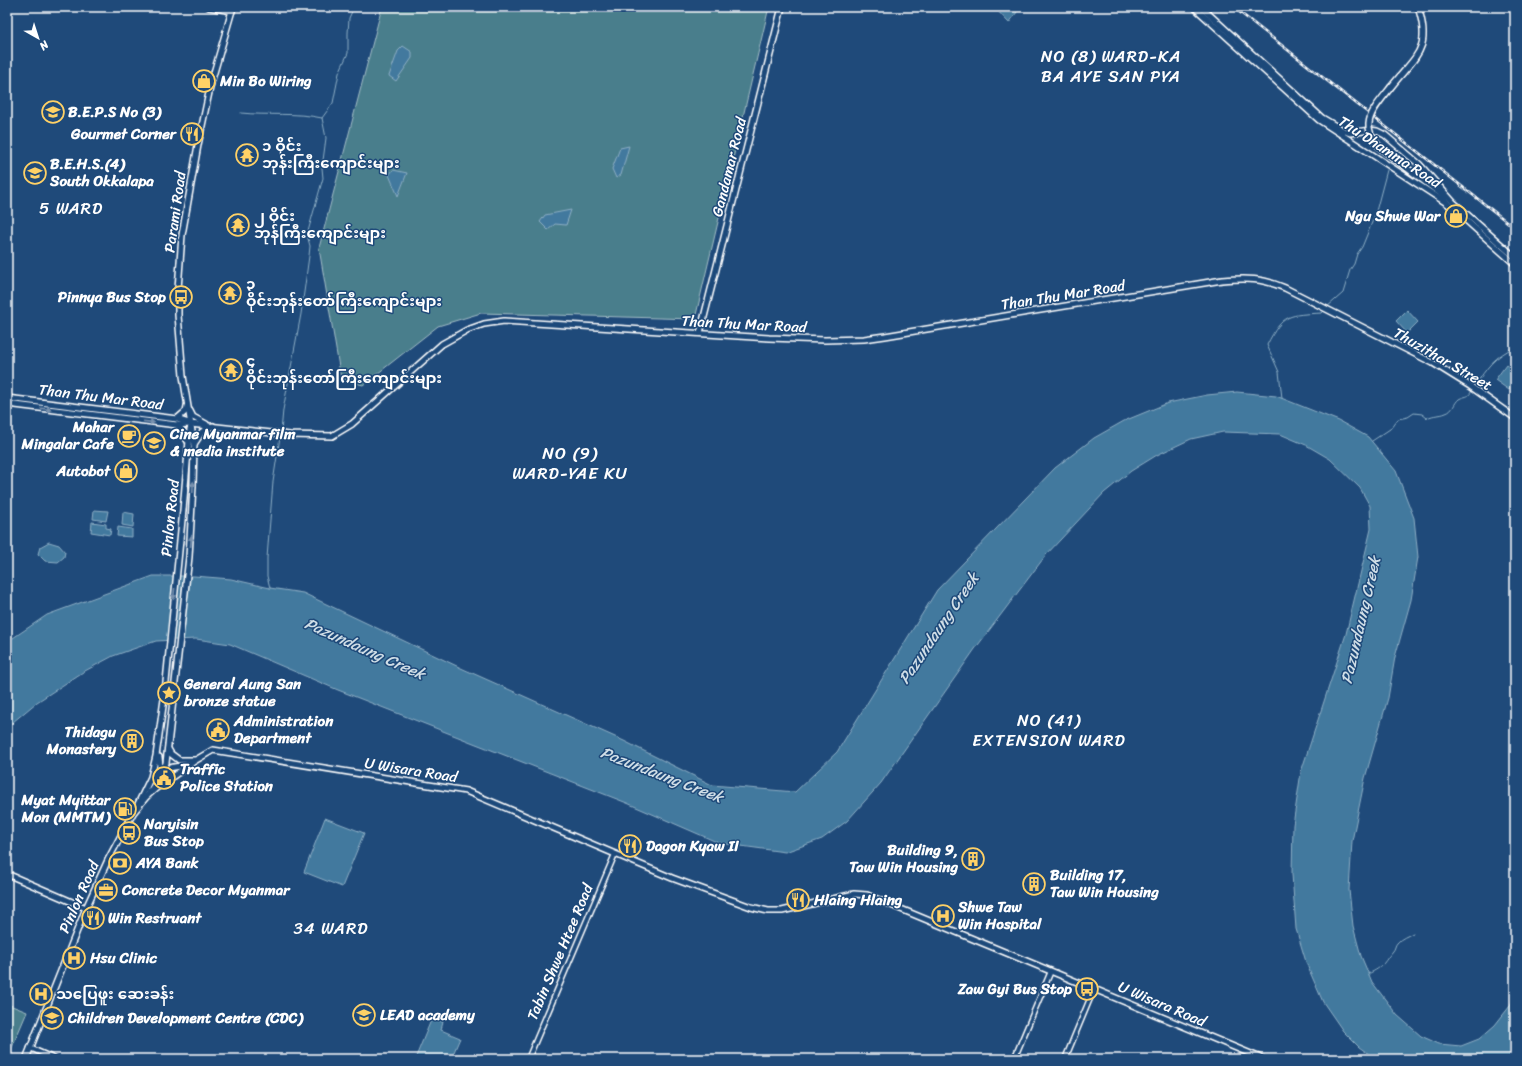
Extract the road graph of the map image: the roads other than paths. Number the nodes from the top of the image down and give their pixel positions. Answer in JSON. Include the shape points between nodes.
{"nodes":[{"id":1,"x":209,"y":7,"type":"edge"},
{"id":2,"x":782,"y":7,"type":"edge"},
{"id":3,"x":1194,"y":7,"type":"edge"},
{"id":4,"x":1201,"y":7,"type":"edge"},
{"id":5,"x":1418,"y":7,"type":"edge"},
{"id":6,"x":232,"y":9,"type":"edge"},
{"id":7,"x":1321,"y":119,"type":"junction"},
{"id":8,"x":1451,"y":203,"type":"junction"},
{"id":9,"x":1515,"y":257,"type":"edge"},
{"id":10,"x":1515,"y":264,"type":"edge"},
{"id":11,"x":1356,"y":324,"type":"joint"},
{"id":12,"x":700,"y":333,"type":"junction"},
{"id":13,"x":7,"y":398,"type":"edge"},
{"id":14,"x":7,"y":404,"type":"edge"},
{"id":15,"x":187,"y":404,"type":"junction"},
{"id":16,"x":78,"y":406,"type":"junction"},
{"id":17,"x":77,"y":413,"type":"junction"},
{"id":18,"x":1515,"y":418,"type":"edge"},
{"id":19,"x":177,"y":419,"type":"junction"},
{"id":20,"x":190,"y":424,"type":"junction"},
{"id":21,"x":177,"y":425,"type":"junction"},
{"id":22,"x":213,"y":426,"type":"junction"},
{"id":23,"x":194,"y":444,"type":"junction"},
{"id":24,"x":188,"y":445,"type":"junction"},
{"id":25,"x":165,"y":692,"type":"junction"},
{"id":26,"x":168,"y":749,"type":"junction"},
{"id":27,"x":196,"y":760,"type":"junction"},
{"id":28,"x":189,"y":765,"type":"junction"},
{"id":29,"x":163,"y":770,"type":"junction"},
{"id":30,"x":147,"y":786,"type":"junction"},
{"id":31,"x":147,"y":796,"type":"junction"},
{"id":32,"x":133,"y":813,"type":"junction"},
{"id":33,"x":615,"y":854,"type":"junction"},
{"id":34,"x":7,"y":874,"type":"edge"},
{"id":35,"x":86,"y":908,"type":"junction"},
{"id":36,"x":1051,"y":971,"type":"junction"},
{"id":37,"x":1090,"y":987,"type":"junction"},
{"id":38,"x":30,"y":1048,"type":"junction"},
{"id":39,"x":26,"y":1059,"type":"edge"},
{"id":40,"x":55,"y":1059,"type":"edge"},
{"id":41,"x":528,"y":1059,"type":"edge"},
{"id":42,"x":1014,"y":1059,"type":"edge"},
{"id":43,"x":1065,"y":1059,"type":"edge"},
{"id":44,"x":1264,"y":1059,"type":"edge"}],
"edges":[{"from":1,"to":6,"type":"main road"},
{"from":2,"to":12,"type":"main road","name":"Gandamar Road"},
{"from":3,"to":7,"type":"main road"},
{"from":4,"to":7,"type":"main road"},
{"from":5,"to":8,"type":"main road","name":"Thu Dhamma Road","bridge":true,"via":[[1424,26],[1423,45],[1372,112],[1369,126],[1372,138],[1387,154]]},
{"from":6,"to":15,"type":"main road","name":"Parami Road","via":[[211,83],[182,235],[178,300],[180,352]]},
{"from":7,"to":8,"type":"main road","name":"Thu Dhamma Road"},
{"from":7,"to":8,"type":"main road","name":"Thu Dhamma Road","via":[[1350,133],[1370,130],[1385,135],[1419,164],[1445,191]]},
{"from":8,"to":9,"type":"main road","name":"Thu Dhamma Road"},
{"from":8,"to":10,"type":"main road","name":"Thu Dhamma Road"},
{"from":11,"to":12,"type":"main road","name":"Than Thu Mar Road","via":[[1272,283],[1244,278],[864,339],[754,338]]},
{"from":11,"to":18,"type":"main road","name":"Thuzithar Street","via":[[1477,390]]},
{"from":12,"to":22,"type":"main road","name":"Than Thu Mar Road","via":[[504,321],[484,324],[442,344],[352,424],[332,436],[290,435]]},
{"from":13,"to":16,"type":"main road","name":"Than Thu Mar Road"},
{"from":14,"to":17,"type":"main road","name":"Than Thu Mar Road","one_way":true},
{"from":15,"to":19,"type":"main road","via":[[186,411]]},
{"from":15,"to":20,"type":"main road","name":"Parami Road"},
{"from":15,"to":22,"type":"main road","via":[[194,417]]},
{"from":16,"to":17,"type":"main road"},
{"from":16,"to":19,"type":"main road","name":"Than Thu Mar Road"},
{"from":17,"to":21,"type":"main road","name":"Than Thu Mar Road","one_way":true},
{"from":19,"to":20,"type":"main road","name":"Than Thu Mar Road"},
{"from":20,"to":21,"type":"main road","name":"Than Thu Mar Road"},
{"from":20,"to":22,"type":"main road","name":"Than Thu Mar Road"},
{"from":20,"to":23,"type":"main road","name":"Pinlon Road"},
{"from":20,"to":24,"type":"main road","name":"Pinlon Road"},
{"from":21,"to":24,"type":"main road","via":[[184,432]]},
{"from":22,"to":23,"type":"main road","via":[[202,432]]},
{"from":26,"to":23,"type":"main road","name":"Pinlon Road","one_way":true,"via":[[192,526]]},
{"from":24,"to":25,"type":"main road","name":"Pinlon Road","one_way":true},
{"from":25,"to":29,"type":"main road","via":[[159,764]]},
{"from":25,"to":30,"type":"main road","name":"Pinlon Road","via":[[154,767]]},
{"from":26,"to":27,"type":"main road","via":[[179,760]]},
{"from":26,"to":29,"type":"main road","name":"Pinlon Road"},
{"from":27,"to":28,"type":"main road","name":"U Wisara Road"},
{"from":27,"to":33,"type":"main road","name":"U Wisara Road","via":[[213,750],[466,791]]},
{"from":28,"to":29,"type":"main road"},
{"from":28,"to":31,"type":"main road","name":"U Wisara Road"},
{"from":29,"to":30,"type":"main road","via":[[156,774]]},
{"from":29,"to":31,"type":"main road","name":"Pinlon Road"},
{"from":30,"to":32,"type":"main road","name":"Pinlon Road"},
{"from":31,"to":32,"type":"main road","name":"Pinlon Road"},
{"from":32,"to":35,"type":"main road","name":"Pinlon Road"},
{"from":33,"to":36,"type":"main road","name":"U Wisara Road","via":[[672,878],[768,912],[854,894],[867,895]]},
{"from":33,"to":41,"type":"street","name":"Tabin Shwe Htee Road"},
{"from":34,"to":35,"type":"main road"},
{"from":35,"to":38,"type":"main road","name":"Pinlon Road"},
{"from":36,"to":37,"type":"main road","name":"U Wisara Road"},
{"from":36,"to":42,"type":"street"},
{"from":37,"to":43,"type":"street"},
{"from":37,"to":44,"type":"main road","name":"U Wisara Road"},
{"from":38,"to":39,"type":"main road","name":"Pinlon Road"},
{"from":38,"to":40,"type":"street"}]}
